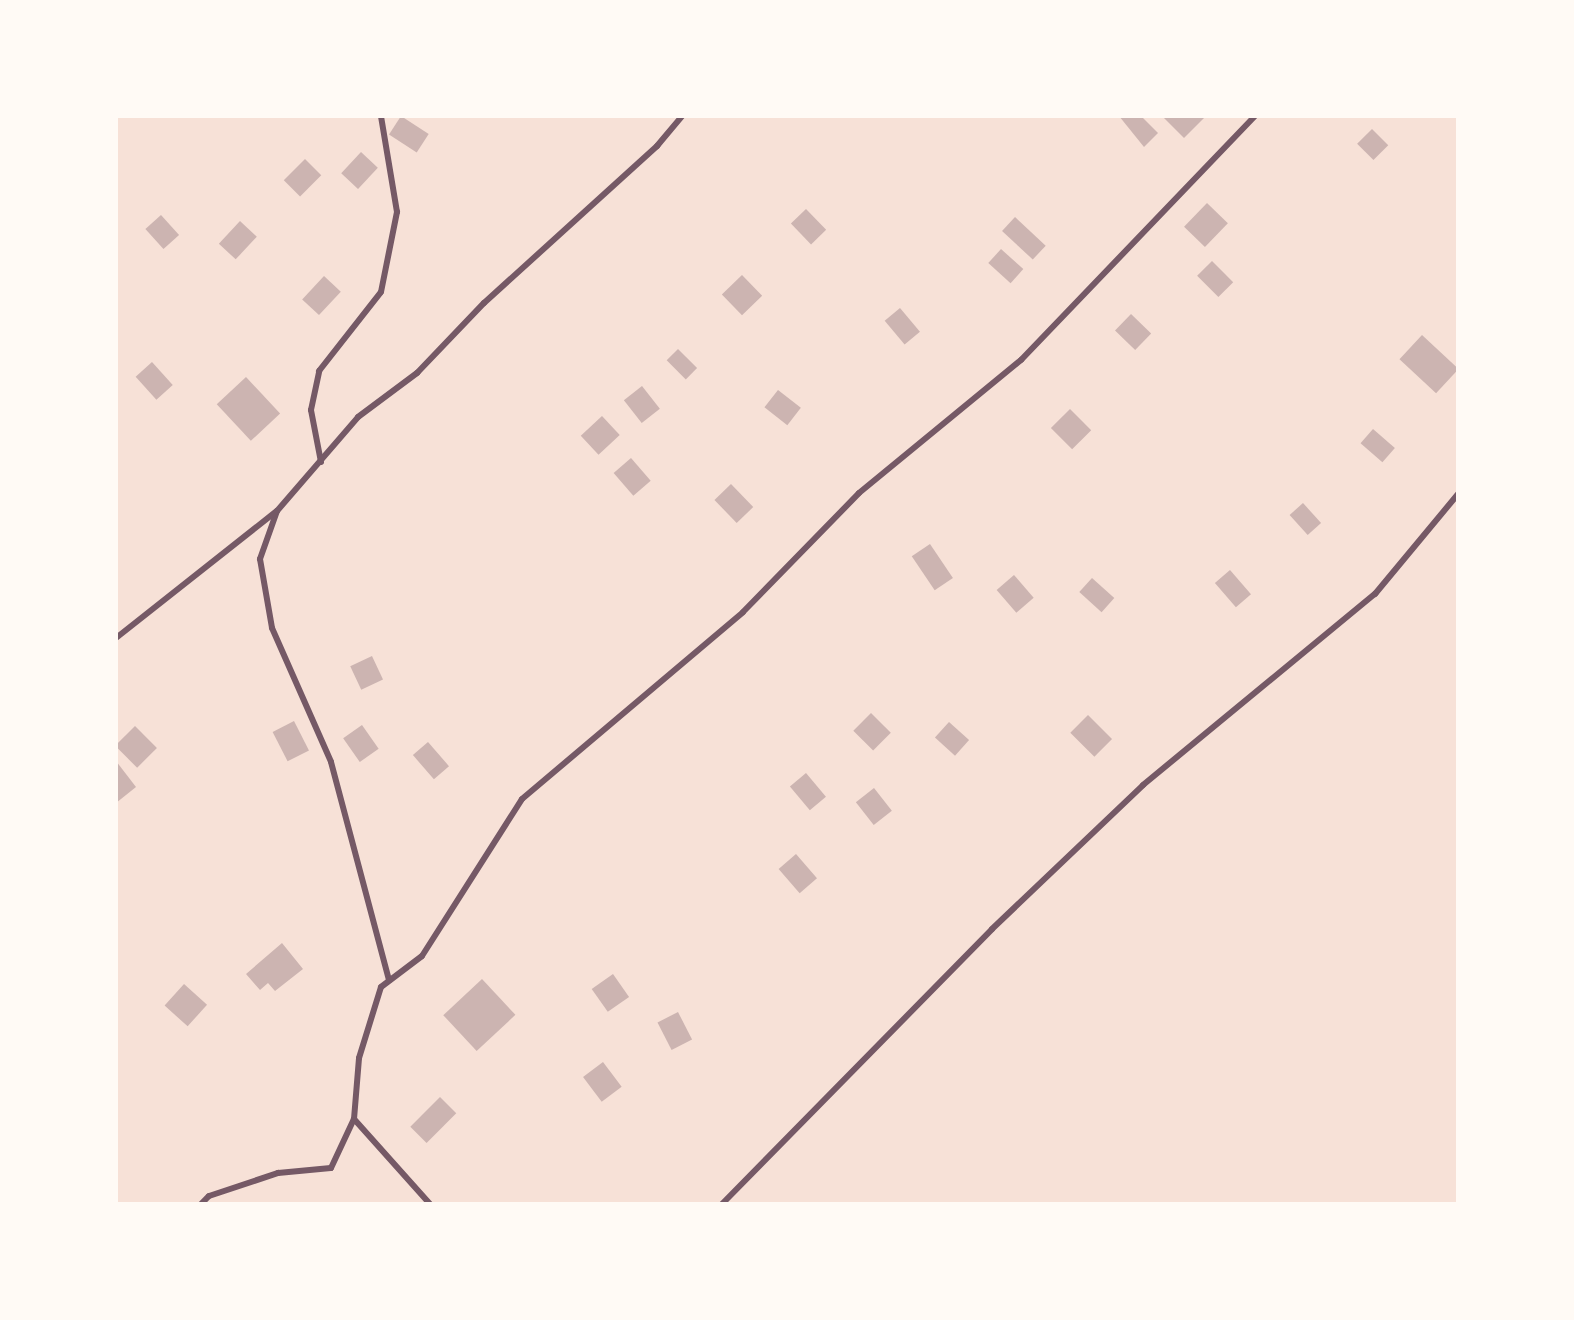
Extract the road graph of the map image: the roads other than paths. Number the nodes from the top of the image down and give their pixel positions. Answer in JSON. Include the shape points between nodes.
{"nodes":[{"id":1,"x":381,"y":116,"type":"edge"},
{"id":2,"x":682,"y":116,"type":"edge"},
{"id":3,"x":1255,"y":116,"type":"edge"},
{"id":4,"x":321,"y":462,"type":"junction"},
{"id":5,"x":1458,"y":494,"type":"edge"},
{"id":6,"x":277,"y":511,"type":"junction"},
{"id":7,"x":116,"y":638,"type":"edge"},
{"id":8,"x":389,"y":980,"type":"junction"},
{"id":9,"x":354,"y":1119,"type":"junction"},
{"id":10,"x":201,"y":1204,"type":"edge"},
{"id":11,"x":430,"y":1204,"type":"edge"},
{"id":12,"x":722,"y":1204,"type":"edge"}],
"edges":[{"from":1,"to":4,"type":"lane","via":[[397,212],[381,292],[319,371],[311,410]]},
{"from":2,"to":4,"type":"lane","via":[[417,373],[358,417]]},
{"from":3,"to":8,"type":"lane","via":[[1021,360],[859,493],[743,612],[522,799],[422,956]]},
{"from":4,"to":6,"type":"lane"},
{"from":5,"to":12,"type":"lane","via":[[1375,594],[1143,785],[992,929]]},
{"from":6,"to":7,"type":"lane"},
{"from":6,"to":8,"type":"lane","via":[[260,559],[272,628],[331,762]]},
{"from":8,"to":9,"type":"lane","via":[[381,987],[359,1058]]},
{"from":9,"to":10,"type":"lane","via":[[331,1168],[278,1173],[209,1196]]},
{"from":9,"to":11,"type":"lane"}]}
